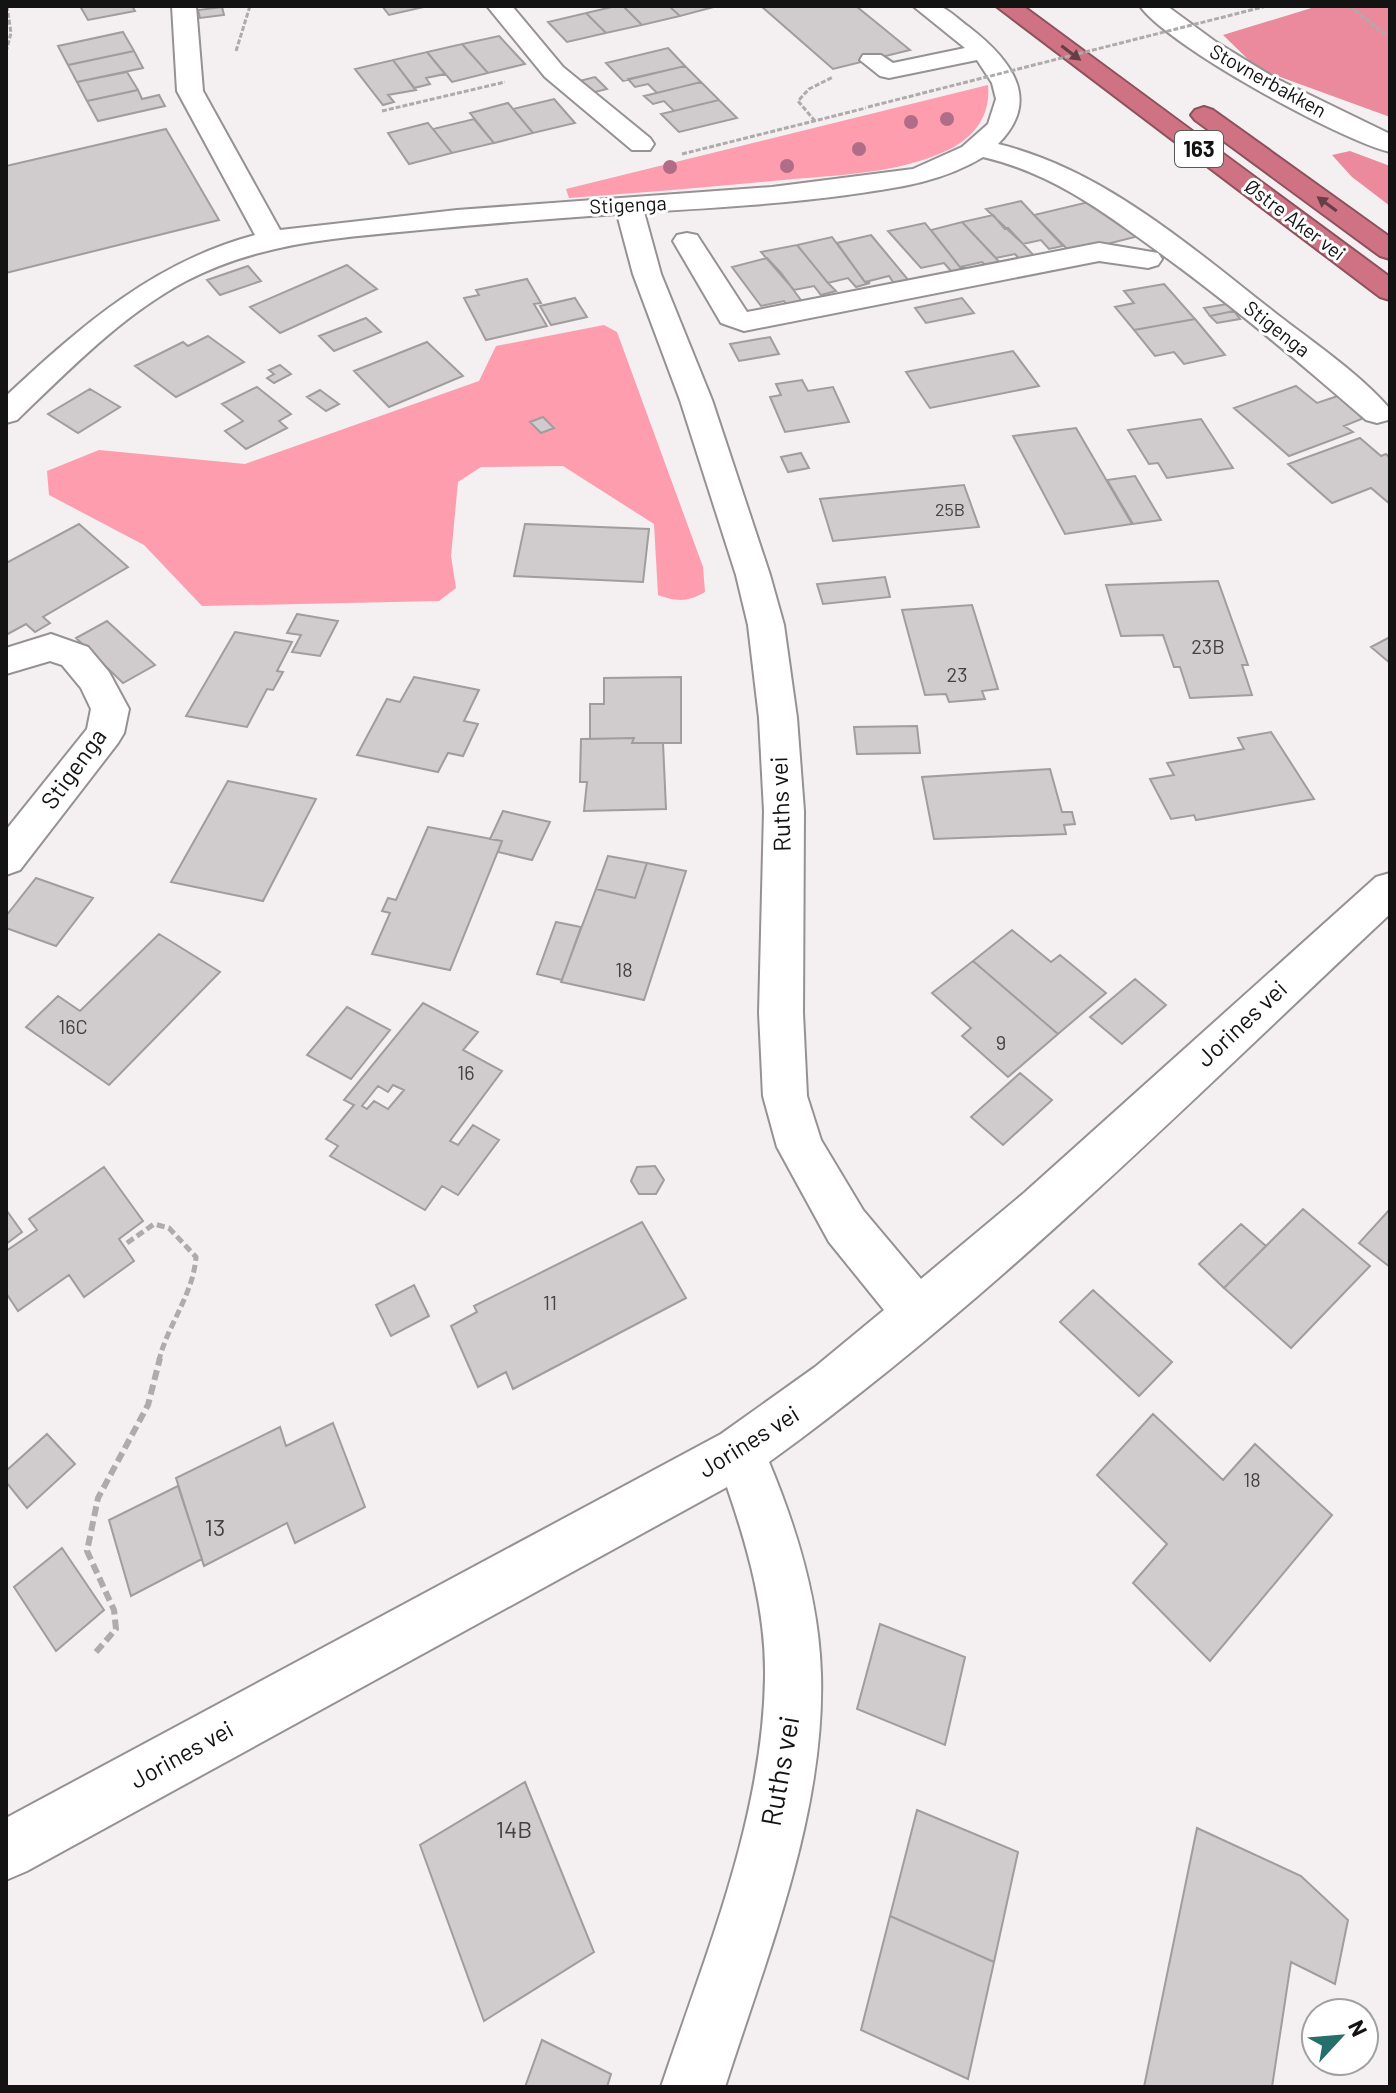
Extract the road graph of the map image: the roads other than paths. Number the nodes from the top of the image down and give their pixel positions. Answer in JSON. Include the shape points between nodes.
{"nodes":[{"id":1,"x":184,"y":6,"type":"edge"},
{"id":2,"x":499,"y":6,"type":"edge"},
{"id":3,"x":925,"y":6,"type":"edge"},
{"id":4,"x":1008,"y":6,"type":"edge"},
{"id":5,"x":1152,"y":6,"type":"edge"},
{"id":6,"x":982,"y":52,"type":"junction"},
{"id":7,"x":876,"y":62,"type":"road end"},
{"id":8,"x":1184,"y":100,"type":"dead end"},
{"id":9,"x":641,"y":144,"type":"dead end"},
{"id":10,"x":1390,"y":144,"type":"edge"},
{"id":11,"x":980,"y":148,"type":"junction"},
{"id":12,"x":628,"y":205,"type":"junction"},
{"id":13,"x":271,"y":239,"type":"junction"},
{"id":14,"x":687,"y":241,"type":"dead end"},
{"id":15,"x":1390,"y":250,"type":"edge"},
{"id":16,"x":1160,"y":255,"type":"junction"},
{"id":17,"x":703,"y":268,"type":"junction"},
{"id":18,"x":647,"y":274,"type":"junction"},
{"id":19,"x":1390,"y":291,"type":"edge"},
{"id":20,"x":984,"y":298,"type":"dead end"},
{"id":21,"x":6,"y":413,"type":"edge"},
{"id":22,"x":1377,"y":413,"type":"dead end"},
{"id":23,"x":6,"y":661,"type":"edge"},
{"id":24,"x":6,"y":859,"type":"edge"},
{"id":25,"x":1390,"y":889,"type":"edge"},
{"id":26,"x":918,"y":1313,"type":"junction"},
{"id":27,"x":739,"y":1452,"type":"junction"},
{"id":28,"x":6,"y":1850,"type":"edge"},
{"id":29,"x":693,"y":2087,"type":"edge"}],
"edges":[{"from":1,"to":13,"type":"street","via":[[190,91]]},
{"from":2,"to":9,"type":"street","via":[[554,72]]},
{"from":3,"to":6,"type":"street","name":"Stigenga"},
{"from":4,"to":19,"type":"highway","name":"Østre Aker vei","number":"163","one_way":true},
{"from":5,"to":10,"type":"street","name":"Stovnerbakken","via":[[1233,64]]},
{"from":6,"to":7,"type":"street","via":[[889,71]]},
{"from":6,"to":11,"type":"street","name":"Stigenga","via":[[994,62],[1009,92],[1004,118]]},
{"from":15,"to":8,"type":"highway","name":"Østre Aker vei","number":"163","one_way":true},
{"from":11,"to":12,"type":"street","name":"Stigenga","via":[[925,174],[767,196]]},
{"from":11,"to":16,"type":"street","name":"Stigenga","via":[[1022,158],[1075,182]]},
{"from":12,"to":13,"type":"street","name":"Stigenga"},
{"from":12,"to":18,"type":"street","name":"Ruths vei"},
{"from":13,"to":21,"type":"street","name":"Stigenga","via":[[211,257],[136,297]]},
{"from":14,"to":17,"type":"street"},
{"from":16,"to":17,"type":"street","via":[[1099,252],[744,322],[732,317]]},
{"from":16,"to":20,"type":"street"},
{"from":16,"to":22,"type":"street","name":"Stigenga","via":[[1198,267]]},
{"from":17,"to":18,"type":"street"},
{"from":18,"to":26,"type":"street","name":"Ruths vei","via":[[696,400],[766,625],[784,811],[785,1096],[800,1147],[846,1226]]},
{"from":23,"to":24,"type":"street","name":"Stigenga","via":[[51,647],[75,656],[110,709],[105,733]]},
{"from":25,"to":26,"type":"street","name":"Jorines vei","via":[[1076,1177]]},
{"from":26,"to":27,"type":"street","name":"Jorines vei","via":[[833,1385]]},
{"from":27,"to":28,"type":"street","name":"Jorines vei"},
{"from":27,"to":29,"type":"street","name":"Ruths vei","via":[[771,1540],[787,1605],[793,1677],[789,1755],[763,1865]]}]}
